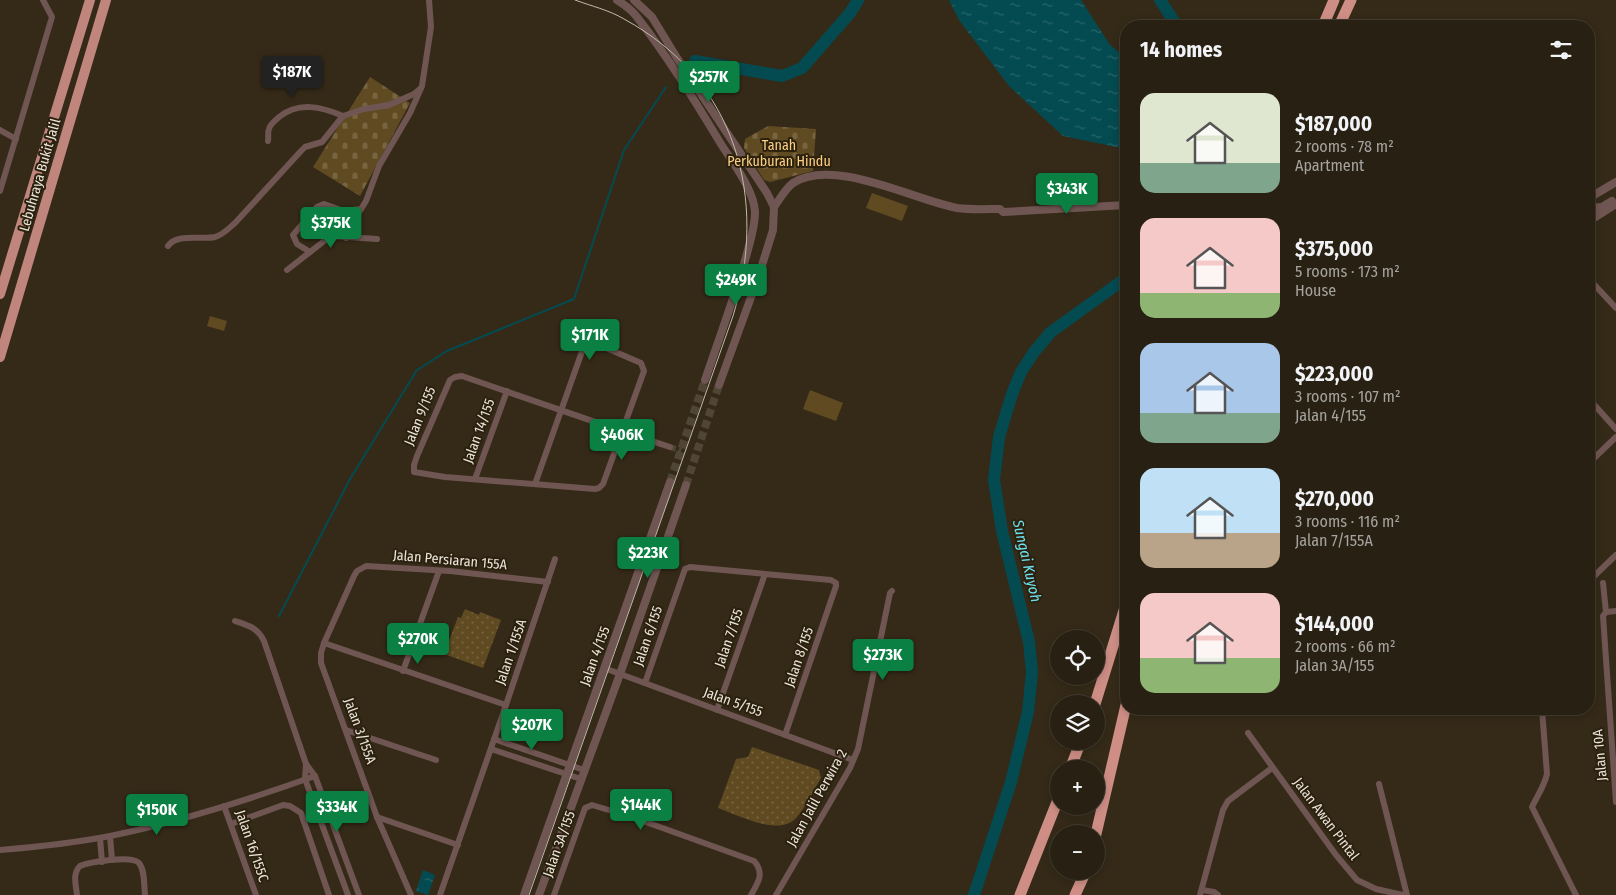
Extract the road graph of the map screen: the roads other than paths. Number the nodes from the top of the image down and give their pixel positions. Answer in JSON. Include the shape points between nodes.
{"nodes":[{"id":1,"x":43,"y":0,"type":"edge"},
{"id":2,"x":90,"y":0,"type":"edge"},
{"id":3,"x":106,"y":0,"type":"edge"},
{"id":4,"x":429,"y":0,"type":"edge"},
{"id":5,"x":617,"y":0,"type":"edge"},
{"id":6,"x":634,"y":0,"type":"edge"},
{"id":7,"x":1334,"y":0,"type":"edge"},
{"id":8,"x":1351,"y":0,"type":"edge"},
{"id":9,"x":1326,"y":20,"type":"edge"},
{"id":10,"x":1342,"y":20,"type":"edge"},
{"id":11,"x":422,"y":88,"type":"junction"},
{"id":12,"x":343,"y":116,"type":"junction"},
{"id":13,"x":0,"y":130,"type":"edge"},
{"id":14,"x":16,"y":139,"type":"junction"},
{"id":15,"x":268,"y":141,"type":"dead end"},
{"id":16,"x":1616,"y":182,"type":"edge"},
{"id":17,"x":0,"y":191,"type":"edge"},
{"id":18,"x":1595,"y":194,"type":"edge"},
{"id":19,"x":1616,"y":199,"type":"edge"},
{"id":20,"x":1120,"y":200,"type":"edge"},
{"id":21,"x":1616,"y":204,"type":"edge"},
{"id":22,"x":1120,"y":205,"type":"edge"},
{"id":23,"x":774,"y":207,"type":"junction"},
{"id":24,"x":1595,"y":208,"type":"edge"},
{"id":25,"x":361,"y":209,"type":"junction"},
{"id":26,"x":1004,"y":209,"type":"junction"},
{"id":27,"x":1595,"y":217,"type":"edge"},
{"id":28,"x":346,"y":238,"type":"junction"},
{"id":29,"x":377,"y":239,"type":"dead end"},
{"id":30,"x":168,"y":246,"type":"dead end"},
{"id":31,"x":310,"y":252,"type":"junction"},
{"id":32,"x":287,"y":270,"type":"dead end"},
{"id":33,"x":1595,"y":285,"type":"edge"},
{"id":34,"x":0,"y":294,"type":"edge"},
{"id":35,"x":1616,"y":308,"type":"edge"},
{"id":36,"x":0,"y":357,"type":"edge"},
{"id":37,"x":705,"y":380,"type":"tunnel mouth"},
{"id":38,"x":719,"y":385,"type":"tunnel mouth"},
{"id":39,"x":507,"y":392,"type":"junction"},
{"id":40,"x":1595,"y":406,"type":"edge"},
{"id":41,"x":561,"y":410,"type":"junction"},
{"id":42,"x":1616,"y":429,"type":"edge"},
{"id":43,"x":622,"y":431,"type":"junction"},
{"id":44,"x":1616,"y":437,"type":"edge"},
{"id":45,"x":670,"y":447,"type":"tunnel mouth"},
{"id":46,"x":1595,"y":457,"type":"edge"},
{"id":47,"x":475,"y":479,"type":"junction"},
{"id":48,"x":670,"y":482,"type":"tunnel mouth"},
{"id":49,"x":535,"y":484,"type":"junction"},
{"id":50,"x":686,"y":485,"type":"tunnel mouth"},
{"id":51,"x":1616,"y":555,"type":"edge"},
{"id":52,"x":556,"y":559,"type":"dead end"},
{"id":53,"x":439,"y":571,"type":"junction"},
{"id":54,"x":765,"y":574,"type":"junction"},
{"id":55,"x":1595,"y":575,"type":"edge"},
{"id":56,"x":354,"y":576,"type":"joint"},
{"id":57,"x":548,"y":582,"type":"junction"},
{"id":58,"x":1603,"y":582,"type":"dead end"},
{"id":59,"x":892,"y":591,"type":"dead end"},
{"id":60,"x":1616,"y":611,"type":"edge"},
{"id":61,"x":1605,"y":614,"type":"junction"},
{"id":62,"x":234,"y":621,"type":"dead end"},
{"id":63,"x":1120,"y":623,"type":"edge"},
{"id":64,"x":324,"y":643,"type":"junction"},
{"id":65,"x":604,"y":668,"type":"junction"},
{"id":66,"x":403,"y":671,"type":"junction"},
{"id":67,"x":620,"y":674,"type":"junction"},
{"id":68,"x":645,"y":683,"type":"junction"},
{"id":69,"x":1098,"y":695,"type":"edge"},
{"id":70,"x":506,"y":706,"type":"junction"},
{"id":71,"x":717,"y":710,"type":"junction"},
{"id":72,"x":1124,"y":715,"type":"edge"},
{"id":73,"x":1542,"y":715,"type":"edge"},
{"id":74,"x":346,"y":730,"type":"junction"},
{"id":75,"x":1248,"y":732,"type":"dead end"},
{"id":76,"x":786,"y":735,"type":"junction"},
{"id":77,"x":494,"y":739,"type":"junction"},
{"id":78,"x":491,"y":749,"type":"junction"},
{"id":79,"x":436,"y":760,"type":"dead end"},
{"id":80,"x":853,"y":760,"type":"junction"},
{"id":81,"x":306,"y":764,"type":"junction"},
{"id":82,"x":569,"y":765,"type":"junction"},
{"id":83,"x":1272,"y":768,"type":"junction"},
{"id":84,"x":584,"y":770,"type":"junction"},
{"id":85,"x":566,"y":774,"type":"junction"},
{"id":86,"x":315,"y":776,"type":"junction"},
{"id":87,"x":305,"y":779,"type":"junction"},
{"id":88,"x":581,"y":779,"type":"junction"},
{"id":89,"x":1379,"y":784,"type":"dead end"},
{"id":90,"x":1616,"y":802,"type":"edge"},
{"id":91,"x":224,"y":806,"type":"junction"},
{"id":92,"x":1052,"y":815,"type":"edge"},
{"id":93,"x":377,"y":817,"type":"junction"},
{"id":94,"x":231,"y":824,"type":"junction"},
{"id":95,"x":1098,"y":825,"type":"edge"},
{"id":96,"x":110,"y":836,"type":"junction"},
{"id":97,"x":100,"y":838,"type":"junction"},
{"id":98,"x":458,"y":845,"type":"junction"},
{"id":99,"x":0,"y":850,"type":"edge"},
{"id":100,"x":112,"y":860,"type":"junction"},
{"id":101,"x":102,"y":862,"type":"junction"},
{"id":102,"x":1082,"y":880,"type":"edge"},
{"id":103,"x":1201,"y":892,"type":"edge"},
{"id":104,"x":77,"y":895,"type":"edge"},
{"id":105,"x":145,"y":895,"type":"edge"},
{"id":106,"x":256,"y":895,"type":"edge"},
{"id":107,"x":329,"y":895,"type":"edge"},
{"id":108,"x":348,"y":895,"type":"edge"},
{"id":109,"x":359,"y":895,"type":"edge"},
{"id":110,"x":411,"y":895,"type":"edge"},
{"id":111,"x":440,"y":895,"type":"edge"},
{"id":112,"x":524,"y":895,"type":"edge"},
{"id":113,"x":539,"y":895,"type":"edge"},
{"id":114,"x":554,"y":895,"type":"edge"},
{"id":115,"x":751,"y":895,"type":"edge"},
{"id":116,"x":776,"y":895,"type":"edge"},
{"id":117,"x":1020,"y":895,"type":"edge"},
{"id":118,"x":1075,"y":895,"type":"edge"},
{"id":119,"x":1218,"y":895,"type":"edge"},
{"id":120,"x":1405,"y":895,"type":"edge"},
{"id":121,"x":1576,"y":895,"type":"edge"}],
"edges":[{"from":1,"to":14,"type":"street","via":[[52,17]]},
{"from":2,"to":34,"type":"highway","name":"Lebuhraya Bukit Jalil"},
{"from":3,"to":36,"type":"highway","name":"Lebuhraya Bukit Jalil"},
{"from":4,"to":11,"type":"street","via":[[430,36]]},
{"from":5,"to":37,"type":"street","via":[[637,16],[663,54],[752,198],[755,212],[753,228],[738,286]]},
{"from":6,"to":23,"type":"street","via":[[652,17]]},
{"from":7,"to":9,"type":"highway"},
{"from":8,"to":10,"type":"highway"},
{"from":11,"to":12,"type":"street","via":[[389,105]]},
{"from":11,"to":25,"type":"street","via":[[379,166]]},
{"from":12,"to":15,"type":"street","via":[[317,107],[294,108],[271,125]]},
{"from":12,"to":30,"type":"street","via":[[322,142],[301,151],[235,224],[214,237],[174,241]]},
{"from":13,"to":14,"type":"street"},
{"from":14,"to":17,"type":"street"},
{"from":16,"to":18,"type":"street"},
{"from":19,"to":24,"type":"street"},
{"from":20,"to":26,"type":"street"},
{"from":21,"to":27,"type":"street"},
{"from":22,"to":26,"type":"street"},
{"from":23,"to":26,"type":"street","via":[[794,183],[826,175],[870,182],[957,208]]},
{"from":23,"to":38,"type":"street","via":[[772,234]]},
{"from":25,"to":28,"type":"street"},
{"from":25,"to":31,"type":"street","via":[[344,211],[324,204],[317,207],[293,235],[297,244]]},
{"from":28,"to":29,"type":"street"},
{"from":28,"to":31,"type":"street","via":[[332,236]]},
{"from":31,"to":32,"type":"street"},
{"from":33,"to":35,"type":"street"},
{"from":39,"to":41,"type":"street","name":"Jalan 9/155"},
{"from":39,"to":47,"type":"street","name":"Jalan 14/155"},
{"from":39,"to":47,"type":"street","name":"Jalan 9/155","via":[[462,376],[450,380],[413,470],[415,473]]},
{"from":40,"to":42,"type":"street"},
{"from":41,"to":43,"type":"street","name":"Jalan 9/155"},
{"from":41,"to":43,"type":"street","via":[[585,343],[608,347],[637,360],[644,371]]},
{"from":41,"to":49,"type":"street"},
{"from":43,"to":45,"type":"street","name":"Jalan 9/155"},
{"from":43,"to":49,"type":"street","name":"Jalan 9/155","via":[[599,488]]},
{"from":44,"to":46,"type":"street"},
{"from":47,"to":49,"type":"street","name":"Jalan 9/155"},
{"from":48,"to":65,"type":"street","name":"Jalan 4/155"},
{"from":50,"to":67,"type":"street","name":"Jalan 4/155"},
{"from":51,"to":55,"type":"street"},
{"from":52,"to":57,"type":"street","name":"Jalan 1/155A"},
{"from":53,"to":56,"type":"street","name":"Jalan Persiaran 155A","via":[[366,566]]},
{"from":53,"to":57,"type":"street","name":"Jalan Persiaran 155A"},
{"from":53,"to":66,"type":"street"},
{"from":54,"to":68,"type":"street","name":"Jalan 6/155","via":[[685,568]]},
{"from":54,"to":71,"type":"street","name":"Jalan 7/155"},
{"from":54,"to":76,"type":"street","name":"Jalan 8/155","via":[[836,583]]},
{"from":56,"to":64,"type":"street","name":"Jalan 3/155A"},
{"from":57,"to":70,"type":"street","name":"Jalan 1/155A"},
{"from":58,"to":61,"type":"street","name":"Jalan 10A"},
{"from":59,"to":80,"type":"street","name":"Jalan Jalil Perwira 2"},
{"from":60,"to":61,"type":"street"},
{"from":61,"to":90,"type":"street","name":"Jalan 10A"},
{"from":62,"to":81,"type":"street","via":[[251,626],[261,635]]},
{"from":63,"to":69,"type":"highway"},
{"from":64,"to":66,"type":"street"},
{"from":64,"to":74,"type":"street","name":"Jalan 3/155A","via":[[320,653],[321,664]]},
{"from":65,"to":67,"type":"street","name":"Jalan 5/155"},
{"from":65,"to":82,"type":"street","name":"Jalan 4/155"},
{"from":66,"to":70,"type":"street"},
{"from":67,"to":68,"type":"street","name":"Jalan 5/155"},
{"from":67,"to":84,"type":"street","name":"Jalan 4/155"},
{"from":68,"to":71,"type":"street","name":"Jalan 5/155"},
{"from":70,"to":77,"type":"street","name":"Jalan 1/155A"},
{"from":71,"to":76,"type":"street","name":"Jalan 5/155"},
{"from":72,"to":95,"type":"highway"},
{"from":73,"to":121,"type":"street","via":[[1547,774],[1532,807]]},
{"from":74,"to":79,"type":"street"},
{"from":74,"to":93,"type":"street","name":"Jalan 3/155A"},
{"from":75,"to":83,"type":"street","name":"Jalan Awan Pintal"},
{"from":76,"to":80,"type":"street","name":"Jalan 5/155"},
{"from":77,"to":78,"type":"street","name":"Jalan 1/155A"},
{"from":77,"to":82,"type":"street"},
{"from":78,"to":85,"type":"street"},
{"from":78,"to":98,"type":"street","name":"Jalan 1/155A"},
{"from":80,"to":116,"type":"street","name":"Jalan Jalil Perwira 2"},
{"from":81,"to":86,"type":"street"},
{"from":81,"to":87,"type":"street"},
{"from":82,"to":84,"type":"street"},
{"from":82,"to":85,"type":"street","name":"Jalan 4/155"},
{"from":83,"to":103,"type":"street","via":[[1228,801]]},
{"from":83,"to":120,"type":"street","name":"Jalan Awan Pintal","via":[[1357,880],[1376,889]]},
{"from":84,"to":88,"type":"street","name":"Jalan 4/155"},
{"from":85,"to":88,"type":"street"},
{"from":85,"to":112,"type":"street","name":"Jalan 4/155"},
{"from":86,"to":87,"type":"street"},
{"from":86,"to":109,"type":"street"},
{"from":87,"to":91,"type":"street"},
{"from":87,"to":108,"type":"street"},
{"from":88,"to":113,"type":"street","name":"Jalan 4/155"},
{"from":89,"to":120,"type":"street"},
{"from":91,"to":94,"type":"street","name":"Jalan 16/155C"},
{"from":91,"to":96,"type":"street"},
{"from":92,"to":117,"type":"highway"},
{"from":93,"to":98,"type":"street"},
{"from":93,"to":110,"type":"street","name":"Jalan 3/155A"},
{"from":94,"to":106,"type":"street","name":"Jalan 16/155C"},
{"from":94,"to":107,"type":"street","via":[[283,805],[296,809],[301,813]]},
{"from":96,"to":97,"type":"street"},
{"from":96,"to":100,"type":"street"},
{"from":97,"to":99,"type":"street"},
{"from":97,"to":101,"type":"street"},
{"from":98,"to":111,"type":"street","name":"Jalan 1/155A"},
{"from":100,"to":101,"type":"street"},
{"from":100,"to":105,"type":"street","via":[[135,860],[139,863]]},
{"from":101,"to":104,"type":"street","via":[[77,867]]},
{"from":102,"to":118,"type":"highway"},
{"from":103,"to":119,"type":"street"},
{"from":114,"to":115,"type":"street","name":"Jalan 3A/155","via":[[585,808],[592,805],[632,816],[754,861],[760,873]]}]}
